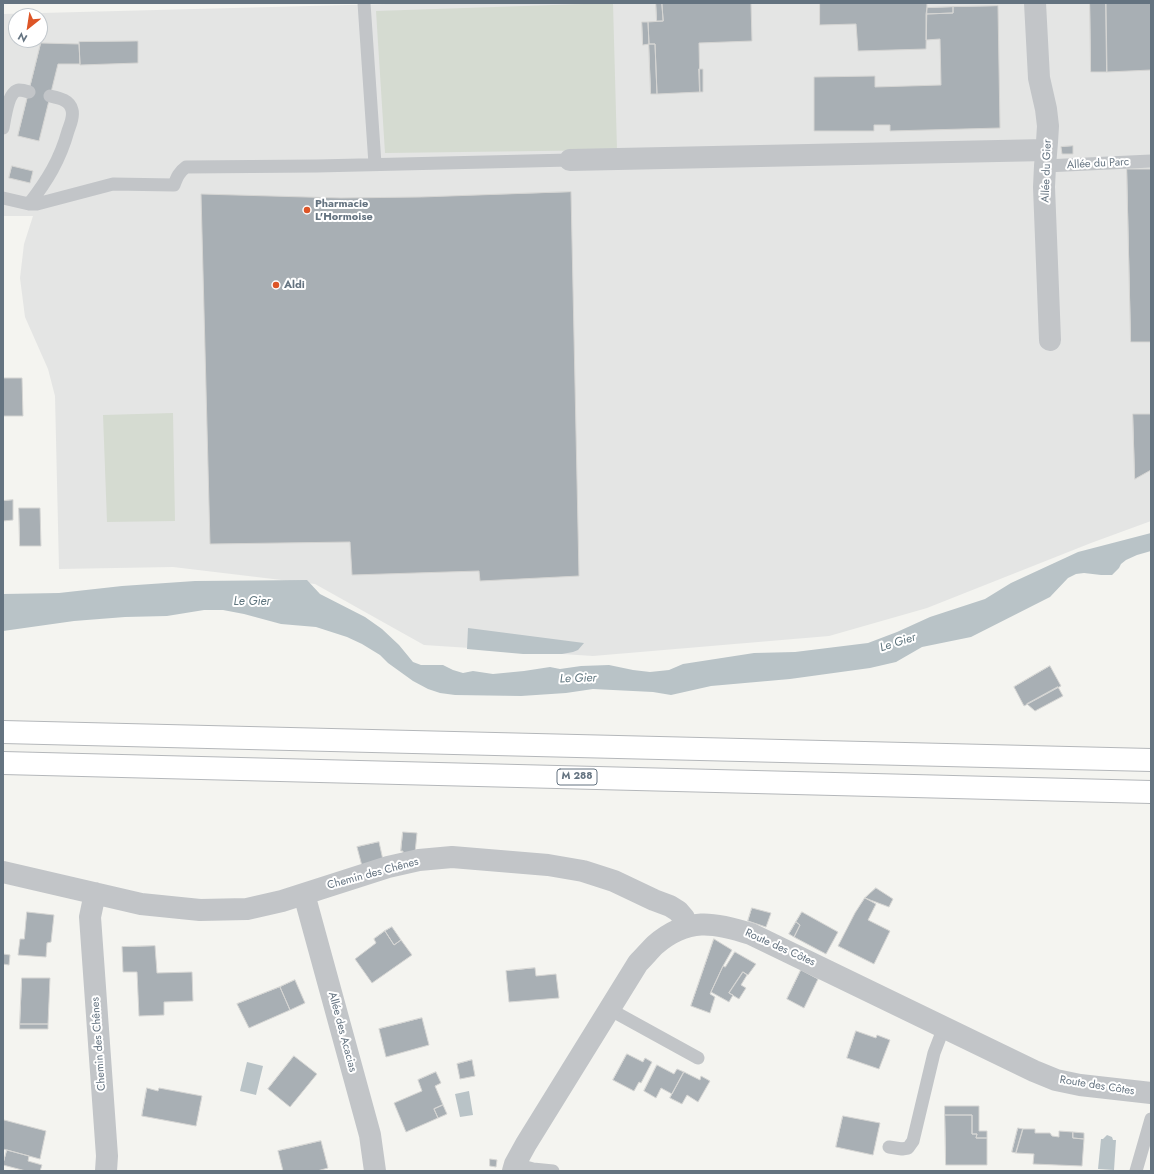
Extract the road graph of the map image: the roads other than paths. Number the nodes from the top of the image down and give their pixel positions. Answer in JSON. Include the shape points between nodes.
{"nodes":[{"id":1,"x":364,"y":3,"type":"edge"},
{"id":2,"x":1035,"y":3,"type":"edge"},
{"id":3,"x":29,"y":92,"type":"dead end"},
{"id":4,"x":50,"y":96,"type":"dead end"},
{"id":5,"x":3,"y":128,"type":"edge"},
{"id":6,"x":1045,"y":158,"type":"junction"},
{"id":7,"x":570,"y":160,"type":"joint"},
{"id":8,"x":1151,"y":161,"type":"edge"},
{"id":9,"x":375,"y":164,"type":"junction"},
{"id":10,"x":3,"y":198,"type":"edge"},
{"id":11,"x":29,"y":204,"type":"junction"},
{"id":12,"x":1050,"y":340,"type":"dead end"},
{"id":13,"x":3,"y":732,"type":"edge"},
{"id":14,"x":1151,"y":760,"type":"edge"},
{"id":15,"x":3,"y":763,"type":"edge"},
{"id":16,"x":1151,"y":792,"type":"edge"},
{"id":17,"x":3,"y":872,"type":"edge"},
{"id":18,"x":95,"y":893,"type":"junction"},
{"id":19,"x":304,"y":894,"type":"junction"},
{"id":20,"x":687,"y":926,"type":"junction"},
{"id":21,"x":610,"y":1010,"type":"junction"},
{"id":22,"x":944,"y":1027,"type":"junction"},
{"id":23,"x":698,"y":1058,"type":"dead end"},
{"id":24,"x":1151,"y":1093,"type":"edge"},
{"id":25,"x":1151,"y":1119,"type":"edge"},
{"id":26,"x":889,"y":1147,"type":"dead end"},
{"id":27,"x":514,"y":1168,"type":"edge"},
{"id":28,"x":106,"y":1171,"type":"edge"},
{"id":29,"x":375,"y":1171,"type":"edge"},
{"id":30,"x":553,"y":1171,"type":"edge"},
{"id":31,"x":1136,"y":1171,"type":"edge"}],
"edges":[{"from":1,"to":9,"type":"lane"},
{"from":2,"to":6,"type":"street","name":"Allée du Gier","via":[[1039,78],[1048,126]]},
{"from":3,"to":5,"type":"lane","via":[[14,92],[10,98]]},
{"from":4,"to":11,"type":"lane","via":[[62,98],[68,103],[72,110],[72,118],[57,163]]},
{"from":6,"to":7,"type":"street"},
{"from":6,"to":8,"type":"lane","name":"Allée du Parc"},
{"from":6,"to":12,"type":"street","name":"Allée du Gier"},
{"from":7,"to":9,"type":"lane"},
{"from":9,"to":11,"type":"lane","via":[[186,167],[180,172],[174,185],[112,184]]},
{"from":10,"to":11,"type":"lane"},
{"from":13,"to":14,"type":"highway"},
{"from":15,"to":16,"type":"highway","number":"M 288"},
{"from":17,"to":18,"type":"street","name":"Chemin des Chênes"},
{"from":18,"to":19,"type":"street","name":"Chemin des Chênes","via":[[142,904],[200,910],[247,909]]},
{"from":18,"to":28,"type":"street","name":"Chemin des Chênes","via":[[90,917]]},
{"from":19,"to":20,"type":"street","name":"Chemin des Chênes","via":[[388,867],[420,860],[452,857],[548,865],[582,871],[614,881],[670,906],[684,918]]},
{"from":19,"to":29,"type":"street","name":"Allée des Acacias","via":[[370,1135]]},
{"from":20,"to":21,"type":"street","name":"Route des Côtes","via":[[656,945],[638,963]]},
{"from":20,"to":22,"type":"street","name":"Route des Côtes","via":[[708,924],[751,934]]},
{"from":21,"to":23,"type":"lane"},
{"from":21,"to":27,"type":"street","name":"Route des Côtes","via":[[526,1144]]},
{"from":22,"to":24,"type":"street","name":"Route des Côtes","via":[[1056,1080]]},
{"from":22,"to":26,"type":"lane","via":[[934,1053],[913,1141],[908,1148],[902,1150]]},
{"from":25,"to":31,"type":"lane"},
{"from":27,"to":30,"type":"lane"}]}
